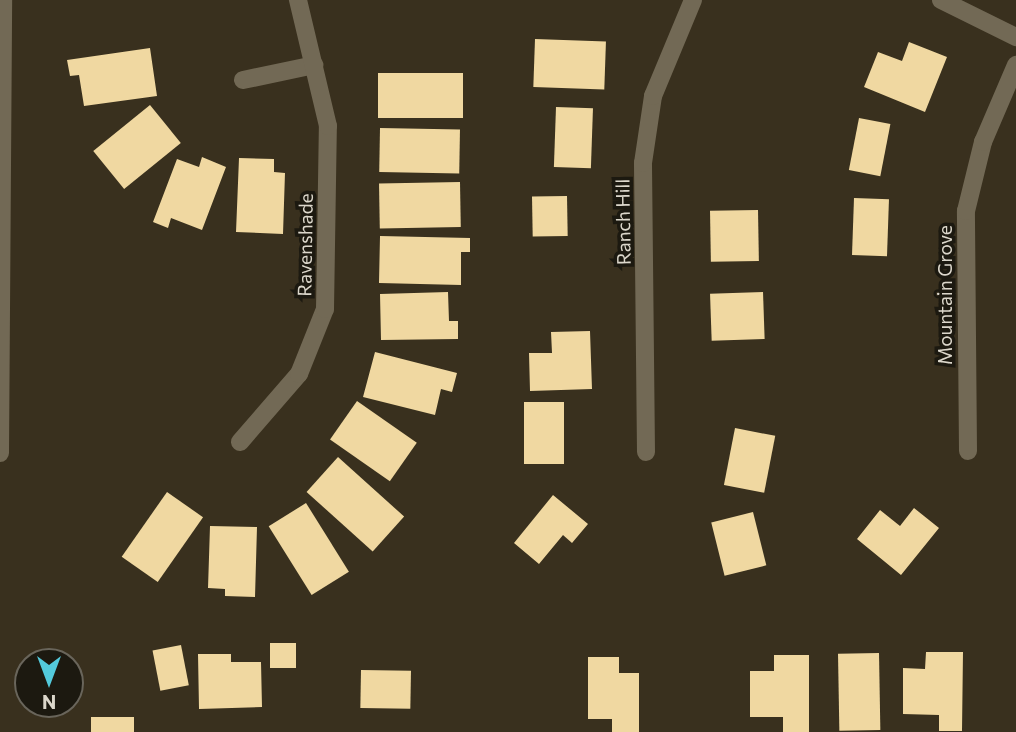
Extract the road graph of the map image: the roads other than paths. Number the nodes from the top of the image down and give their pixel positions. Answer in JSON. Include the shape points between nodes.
{"nodes":[{"id":1,"x":3,"y":0,"type":"edge"},
{"id":2,"x":298,"y":0,"type":"edge"},
{"id":3,"x":693,"y":0,"type":"edge"},
{"id":4,"x":941,"y":0,"type":"edge"},
{"id":5,"x":1016,"y":37,"type":"edge"},
{"id":6,"x":314,"y":65,"type":"junction"},
{"id":7,"x":1016,"y":65,"type":"edge"},
{"id":8,"x":243,"y":80,"type":"dead end"},
{"id":9,"x":240,"y":442,"type":"dead end"},
{"id":10,"x":968,"y":451,"type":"dead end"},
{"id":11,"x":646,"y":452,"type":"dead end"},
{"id":12,"x":0,"y":453,"type":"edge"}],
"edges":[{"from":1,"to":12,"type":"street"},
{"from":2,"to":6,"type":"street","name":"Ravenshade"},
{"from":3,"to":11,"type":"street","name":"Ranch Hill","via":[[668,52],[646,129]]},
{"from":4,"to":5,"type":"street"},
{"from":6,"to":8,"type":"street"},
{"from":6,"to":9,"type":"street","name":"Ravenshade","via":[[328,126],[325,309],[299,373]]},
{"from":7,"to":10,"type":"street","name":"Mountain Grove","via":[[983,142],[966,211]]}]}
